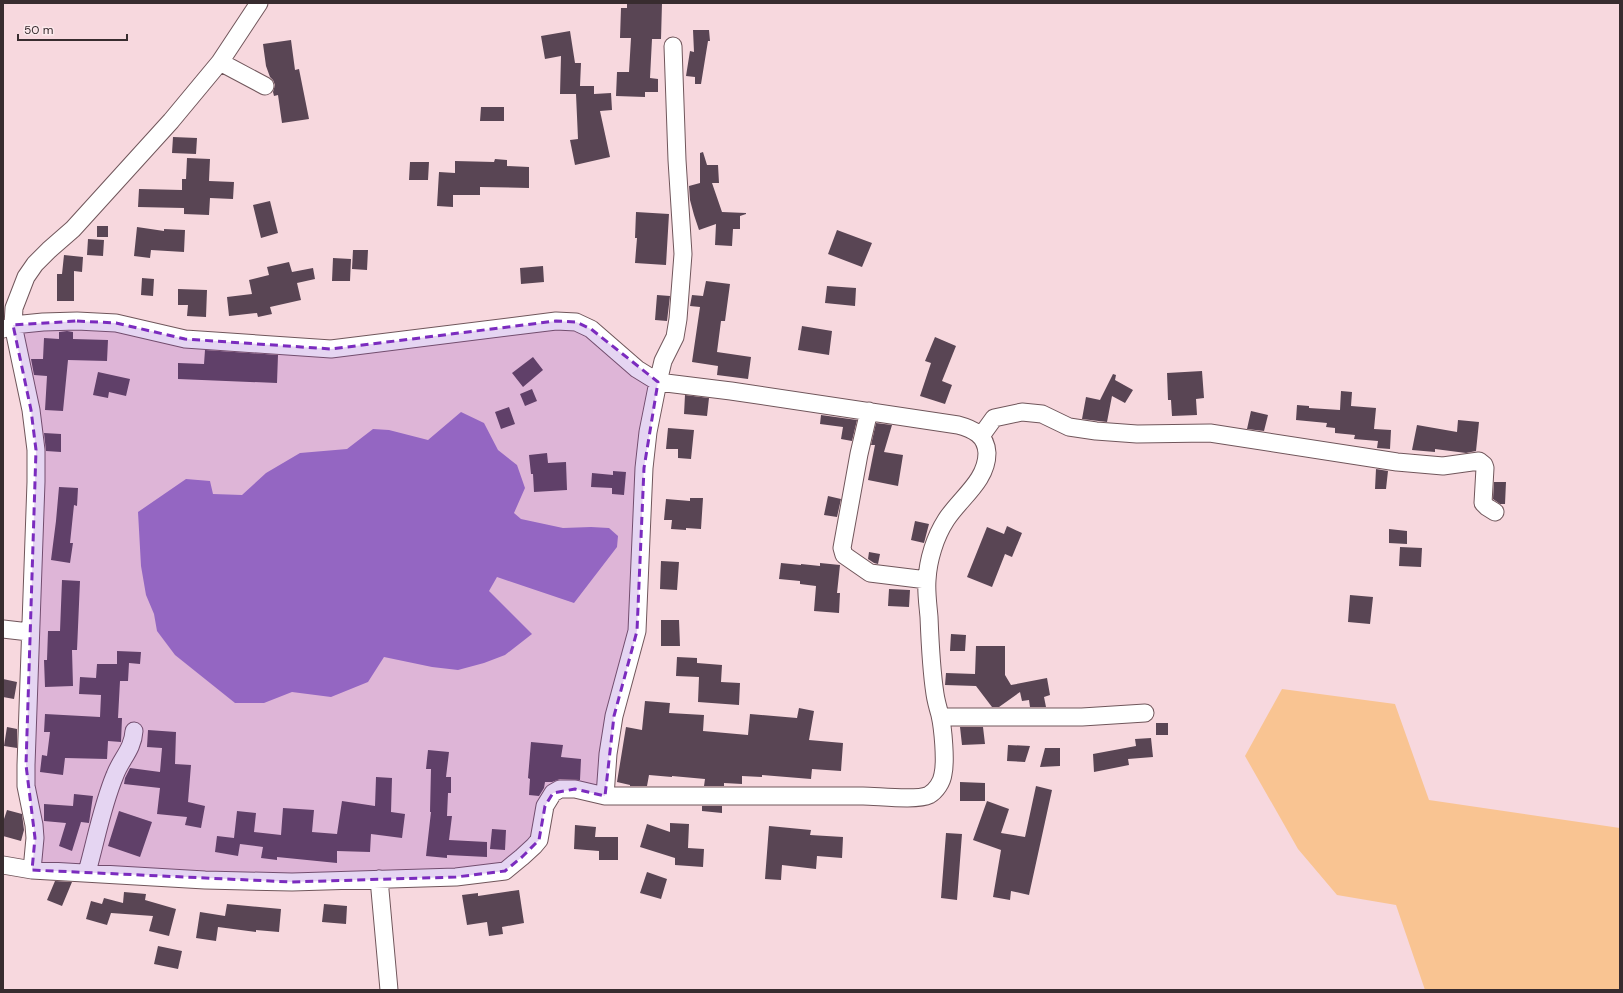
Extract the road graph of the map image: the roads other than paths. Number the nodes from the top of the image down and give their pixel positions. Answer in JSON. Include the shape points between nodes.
{"nodes":[{"id":1,"x":259,"y":3,"type":"edge"},
{"id":2,"x":673,"y":46,"type":"dead end"},
{"id":3,"x":220,"y":62,"type":"junction"},
{"id":4,"x":265,"y":86,"type":"dead end"},
{"id":5,"x":8,"y":327,"type":"edge"},
{"id":6,"x":658,"y":382,"type":"junction"},
{"id":7,"x":869,"y":411,"type":"junction"},
{"id":8,"x":981,"y":436,"type":"junction"},
{"id":9,"x":1495,"y":512,"type":"dead end"},
{"id":10,"x":927,"y":580,"type":"junction"},
{"id":11,"x":3,"y":629,"type":"edge"},
{"id":12,"x":30,"y":632,"type":"junction"},
{"id":13,"x":1145,"y":713,"type":"dead end"},
{"id":14,"x":941,"y":718,"type":"junction"},
{"id":15,"x":134,"y":731,"type":"dead end"},
{"id":16,"x":605,"y":796,"type":"junction"},
{"id":17,"x":3,"y":865,"type":"edge"},
{"id":18,"x":32,"y":870,"type":"junction"},
{"id":19,"x":86,"y":872,"type":"junction"},
{"id":20,"x":379,"y":879,"type":"junction"},
{"id":21,"x":389,"y":990,"type":"edge"}],
"edges":[{"from":1,"to":3,"type":"street"},
{"from":2,"to":6,"type":"street","via":[[683,254],[677,330],[663,361]]},
{"from":3,"to":4,"type":"street"},
{"from":3,"to":5,"type":"street","via":[[171,121],[78,223],[35,264],[26,277]]},
{"from":5,"to":6,"type":"street","via":[[70,321],[116,323],[185,339],[331,349],[556,321],[576,322],[591,329],[637,369]]},
{"from":5,"to":12,"type":"street","via":[[32,410],[36,450]]},
{"from":6,"to":7,"type":"street"},
{"from":6,"to":16,"type":"street","via":[[644,468],[637,630],[614,716]]},
{"from":7,"to":8,"type":"street","via":[[958,425],[971,429]]},
{"from":7,"to":10,"type":"street","via":[[842,548],[844,555],[870,573]]},
{"from":8,"to":9,"type":"street","via":[[994,418],[1022,412],[1042,414],[1068,427],[1096,431],[1137,434],[1210,433],[1396,462],[1443,466],[1479,460],[1485,468],[1483,503]]},
{"from":8,"to":10,"type":"street","via":[[986,445],[985,469],[977,483],[946,520],[937,536]]},
{"from":10,"to":14,"type":"street","via":[[935,696]]},
{"from":11,"to":12,"type":"street"},
{"from":12,"to":18,"type":"street","via":[[26,786],[35,838]]},
{"from":13,"to":14,"type":"street","via":[[1082,717]]},
{"from":14,"to":16,"type":"street","via":[[943,776],[929,795]]},
{"from":15,"to":19,"type":"street","via":[[130,750],[120,765],[111,787]]},
{"from":16,"to":20,"type":"street","via":[[575,788],[560,789],[553,793],[545,806],[539,840],[505,871],[456,877]]},
{"from":17,"to":18,"type":"street"},
{"from":18,"to":19,"type":"street"},
{"from":19,"to":20,"type":"street","via":[[244,881]]},
{"from":20,"to":21,"type":"street"}]}
